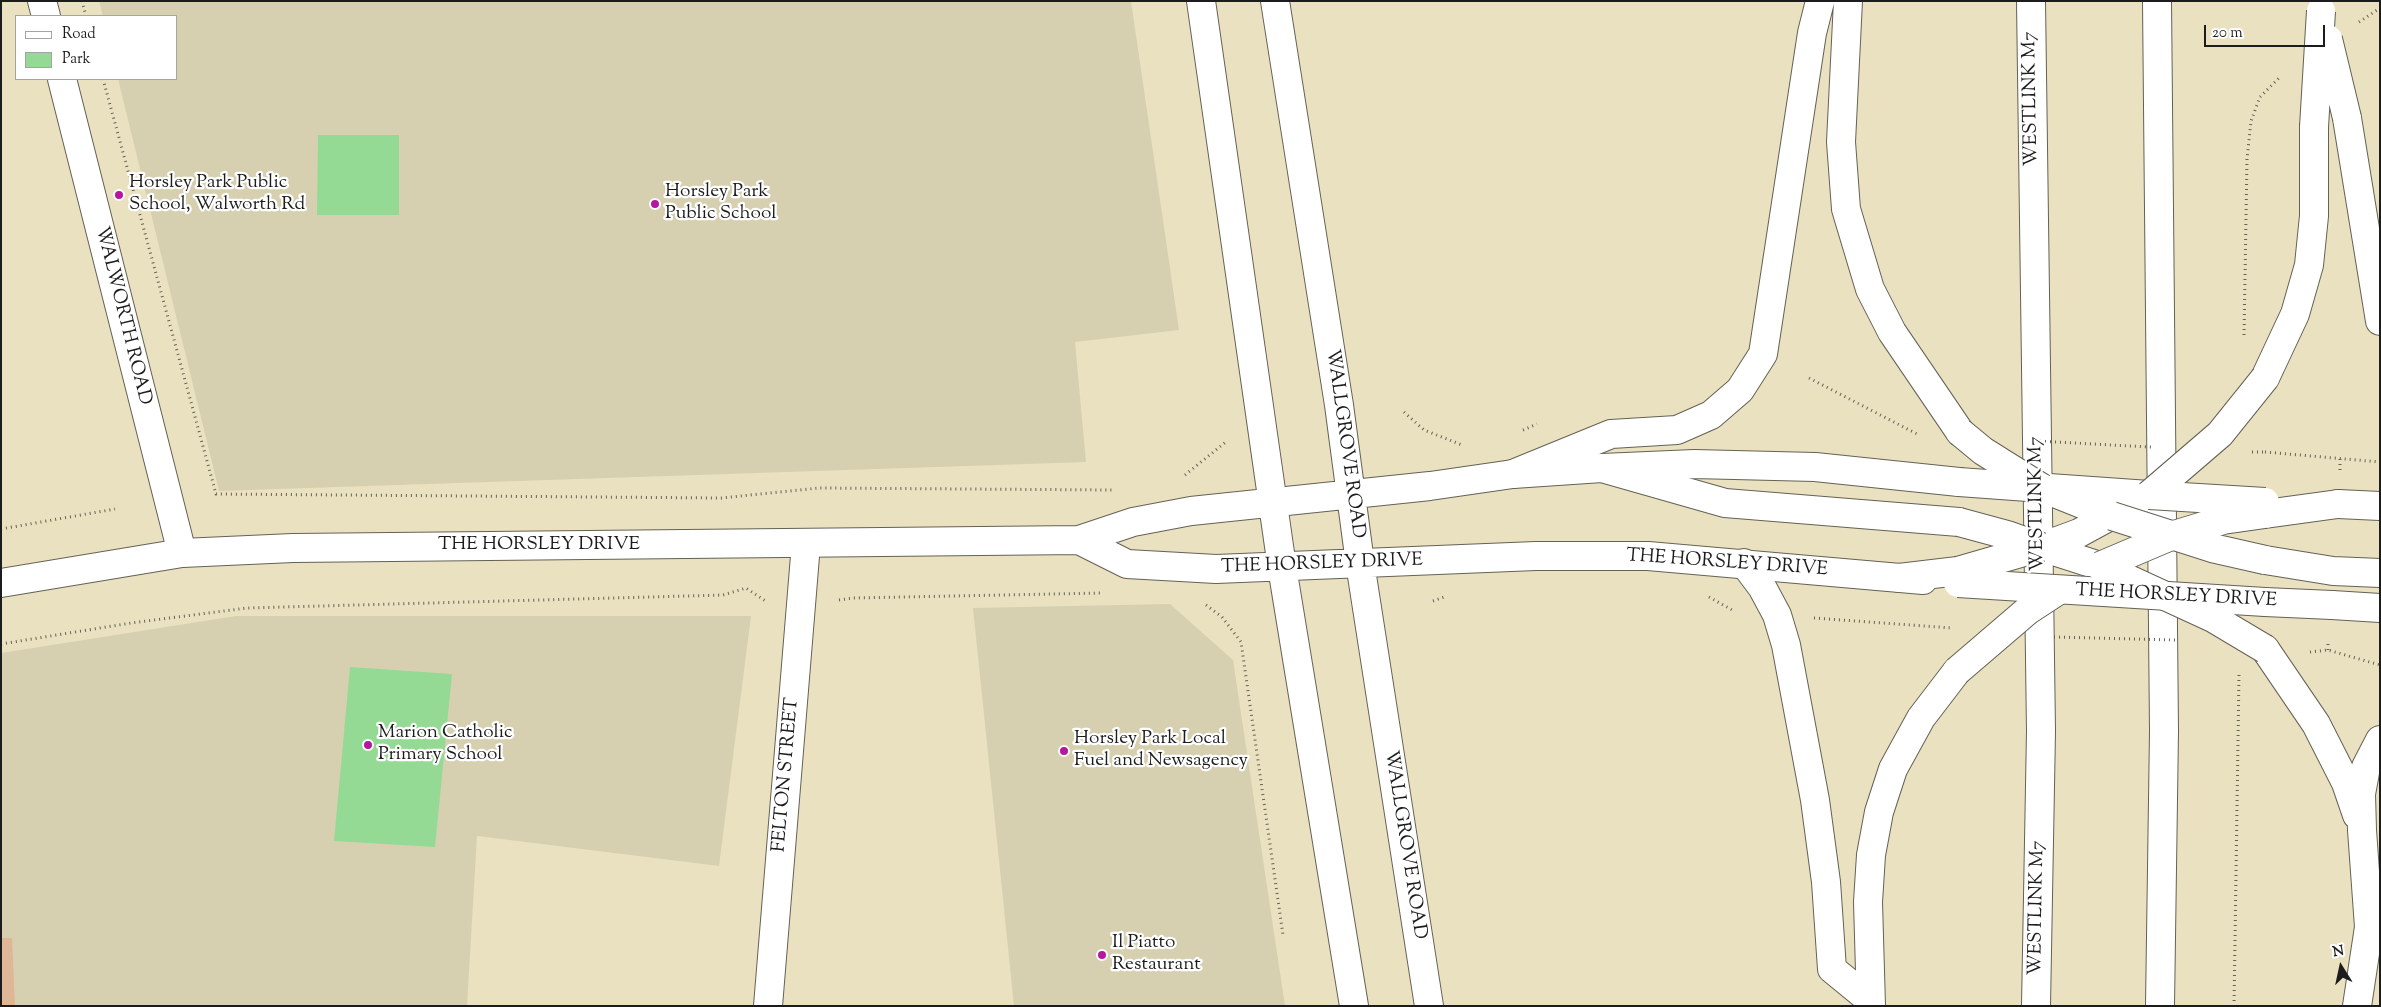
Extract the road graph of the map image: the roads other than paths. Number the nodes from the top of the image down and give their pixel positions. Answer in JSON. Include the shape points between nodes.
{"nodes":[{"id":1,"x":42,"y":1,"type":"edge"},
{"id":2,"x":1200,"y":1,"type":"edge"},
{"id":3,"x":1275,"y":1,"type":"edge"},
{"id":4,"x":1820,"y":1,"type":"edge"},
{"id":5,"x":1848,"y":1,"type":"edge"},
{"id":6,"x":2031,"y":1,"type":"edge"},
{"id":7,"x":2157,"y":1,"type":"edge"},
{"id":8,"x":2321,"y":6,"type":"edge"},
{"id":9,"x":46,"y":15,"type":"edge"},
{"id":10,"x":62,"y":80,"type":"edge"},
{"id":11,"x":2380,"y":321,"type":"edge"},
{"id":12,"x":1602,"y":468,"type":"junction"},
{"id":13,"x":1513,"y":474,"type":"junction"},
{"id":14,"x":2042,"y":488,"type":"junction"},
{"id":15,"x":1352,"y":494,"type":"junction"},
{"id":16,"x":2149,"y":495,"type":"junction"},
{"id":17,"x":1273,"y":503,"type":"junction"},
{"id":18,"x":2380,"y":506,"type":"edge"},
{"id":19,"x":2265,"y":508,"type":"junction"},
{"id":20,"x":2112,"y":516,"type":"junction"},
{"id":21,"x":2171,"y":536,"type":"junction"},
{"id":22,"x":1079,"y":540,"type":"junction"},
{"id":23,"x":806,"y":544,"type":"junction"},
{"id":24,"x":2041,"y":547,"type":"junction"},
{"id":25,"x":182,"y":554,"type":"junction"},
{"id":26,"x":1360,"y":563,"type":"junction"},
{"id":27,"x":1744,"y":563,"type":"junction"},
{"id":28,"x":2100,"y":566,"type":"junction"},
{"id":29,"x":1282,"y":567,"type":"junction"},
{"id":30,"x":2380,"y":573,"type":"edge"},
{"id":31,"x":1958,"y":577,"type":"junction"},
{"id":32,"x":1,"y":583,"type":"edge"},
{"id":33,"x":2059,"y":590,"type":"junction"},
{"id":34,"x":2165,"y":596,"type":"junction"},
{"id":35,"x":2380,"y":608,"type":"edge"},
{"id":36,"x":2380,"y":740,"type":"edge"},
{"id":37,"x":2362,"y":830,"type":"junction"},
{"id":38,"x":1870,"y":1003,"type":"edge"},
{"id":39,"x":768,"y":1006,"type":"edge"},
{"id":40,"x":1354,"y":1006,"type":"edge"},
{"id":41,"x":1429,"y":1006,"type":"edge"},
{"id":42,"x":2036,"y":1006,"type":"edge"},
{"id":43,"x":2160,"y":1006,"type":"edge"},
{"id":44,"x":2357,"y":1006,"type":"edge"}],
"edges":[{"from":1,"to":9,"type":"main road"},
{"from":2,"to":17,"type":"main road"},
{"from":3,"to":15,"type":"main road","name":"WALLGROVE ROAD"},
{"from":4,"to":13,"type":"main road","via":[[1812,33],[1764,354],[1740,390],[1710,415],[1677,430],[1612,434]]},
{"from":5,"to":14,"type":"main road","bridge":true,"via":[[1841,142],[1848,217],[1870,288],[1892,332],[1960,432],[1983,451]]},
{"from":6,"to":42,"type":"main road","name":"WESTLINK M7","via":[[2041,731]]},
{"from":7,"to":43,"type":"main road","via":[[2164,731]]},
{"from":8,"to":11,"type":"main road","bridge":true,"via":[[2347,118]]},
{"from":8,"to":16,"type":"main road","bridge":true,"via":[[2314,127],[2314,216],[2309,265],[2294,314],[2265,378],[2220,434]]},
{"from":10,"to":25,"type":"main road","name":"WALWORTH ROAD"},
{"from":12,"to":13,"type":"main road","name":"THE HORSLEY DRIVE"},
{"from":12,"to":14,"type":"main road","name":"THE HORSLEY DRIVE","bridge":true,"via":[[1694,464],[1815,467]]},
{"from":12,"to":24,"type":"main road","bridge":true,"via":[[1725,503],[1959,522]]},
{"from":13,"to":15,"type":"main road","name":"THE HORSLEY DRIVE"},
{"from":14,"to":16,"type":"main road","name":"THE HORSLEY DRIVE"},
{"from":14,"to":20,"type":"main road"},
{"from":15,"to":17,"type":"main road","name":"THE HORSLEY DRIVE"},
{"from":15,"to":26,"type":"main road","name":"WALLGROVE ROAD"},
{"from":16,"to":19,"type":"main road","name":"THE HORSLEY DRIVE","bridge":true},
{"from":16,"to":20,"type":"main road"},
{"from":17,"to":22,"type":"main road","name":"THE HORSLEY DRIVE","via":[[1191,511],[1133,522]]},
{"from":17,"to":29,"type":"main road"},
{"from":18,"to":19,"type":"main road","via":[[2338,504]]},
{"from":19,"to":21,"type":"main road","bridge":true},
{"from":20,"to":21,"type":"main road","bridge":true},
{"from":20,"to":24,"type":"main road"},
{"from":21,"to":28,"type":"main road","bridge":true},
{"from":21,"to":30,"type":"main road","bridge":true,"via":[[2265,560],[2333,571]]},
{"from":22,"to":23,"type":"main road","name":"THE HORSLEY DRIVE"},
{"from":22,"to":29,"type":"main road","name":"THE HORSLEY DRIVE","via":[[1127,564],[1216,569]]},
{"from":23,"to":25,"type":"main road","name":"THE HORSLEY DRIVE","via":[[293,548]]},
{"from":23,"to":39,"type":"main road","name":"FELTON STREET"},
{"from":24,"to":28,"type":"main road"},
{"from":24,"to":31,"type":"main road","bridge":true},
{"from":25,"to":32,"type":"main road","name":"THE HORSLEY DRIVE"},
{"from":26,"to":27,"type":"main road","name":"THE HORSLEY DRIVE","via":[[1536,556],[1648,556]]},
{"from":26,"to":29,"type":"main road","name":"THE HORSLEY DRIVE"},
{"from":26,"to":41,"type":"main road","name":"WALLGROVE ROAD"},
{"from":27,"to":31,"type":"main road","name":"THE HORSLEY DRIVE","via":[[1899,578]]},
{"from":27,"to":38,"type":"main road","via":[[1777,615],[1786,645],[1815,800],[1826,882],[1832,969]]},
{"from":28,"to":33,"type":"main road"},
{"from":28,"to":34,"type":"main road","bridge":true},
{"from":29,"to":40,"type":"main road"},
{"from":31,"to":33,"type":"main road","name":"THE HORSLEY DRIVE","bridge":true},
{"from":33,"to":34,"type":"main road","name":"THE HORSLEY DRIVE","bridge":true},
{"from":33,"to":38,"type":"main road","bridge":true,"via":[[2027,611],[1957,671],[1921,718],[1893,769],[1878,812],[1871,855],[1868,902]]},
{"from":34,"to":35,"type":"main road","name":"THE HORSLEY DRIVE","bridge":true},
{"from":34,"to":37,"type":"main road","bridge":true,"via":[[2213,618],[2265,649],[2316,724],[2346,783]]},
{"from":36,"to":37,"type":"main road","via":[[2366,767],[2361,794]]},
{"from":37,"to":44,"type":"main road","via":[[2369,927]]}]}
